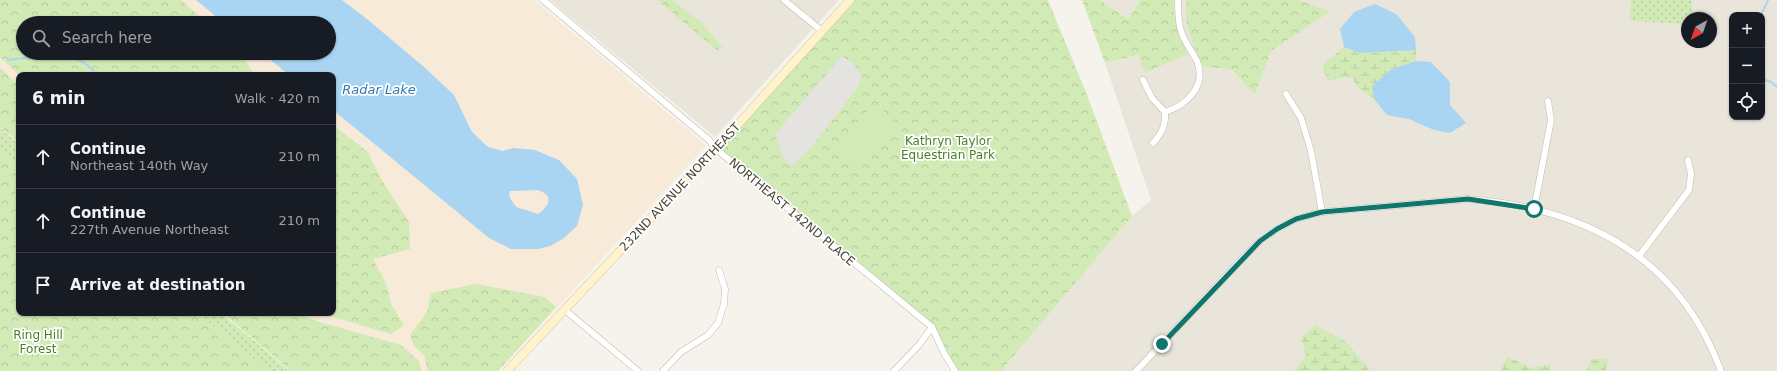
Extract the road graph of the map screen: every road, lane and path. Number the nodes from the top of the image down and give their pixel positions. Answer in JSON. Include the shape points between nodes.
{"nodes":[{"id":1,"x":543,"y":0,"type":"edge"},
{"id":2,"x":784,"y":0,"type":"edge"},
{"id":3,"x":850,"y":0,"type":"edge"},
{"id":4,"x":1178,"y":0,"type":"edge"},
{"id":5,"x":822,"y":31,"type":"junction"},
{"id":6,"x":1143,"y":80,"type":"dead end"},
{"id":7,"x":1286,"y":94,"type":"dead end"},
{"id":8,"x":1548,"y":101,"type":"dead end"},
{"id":9,"x":1165,"y":112,"type":"junction"},
{"id":10,"x":1153,"y":143,"type":"dead end"},
{"id":11,"x":716,"y":149,"type":"junction"},
{"id":12,"x":1688,"y":160,"type":"dead end"},
{"id":13,"x":1534,"y":209,"type":"junction"},
{"id":14,"x":1322,"y":212,"type":"junction"},
{"id":15,"x":1639,"y":256,"type":"junction"},
{"id":16,"x":719,"y":270,"type":"dead end"},
{"id":17,"x":565,"y":310,"type":"junction"},
{"id":18,"x":932,"y":327,"type":"junction"},
{"id":19,"x":506,"y":371,"type":"edge"},
{"id":20,"x":638,"y":371,"type":"edge"},
{"id":21,"x":663,"y":371,"type":"edge"},
{"id":22,"x":894,"y":371,"type":"edge"},
{"id":23,"x":955,"y":371,"type":"edge"},
{"id":24,"x":1136,"y":371,"type":"edge"},
{"id":25,"x":1721,"y":371,"type":"edge"}],
"edges":[{"from":1,"to":11,"type":"street","name":"NORTHEAST 142ND PLACE","via":[[709,140]]},
{"from":2,"to":5,"type":"street"},
{"from":3,"to":5,"type":"street","name":"232ND AVENUE NORTHEAST"},
{"from":4,"to":9,"type":"street","via":[[1181,32],[1198,63],[1199,83],[1190,98],[1176,109]]},
{"from":5,"to":11,"type":"street","name":"232ND AVENUE NORTHEAST"},
{"from":6,"to":9,"type":"street","via":[[1152,98]]},
{"from":7,"to":14,"type":"street","via":[[1301,118],[1311,151]]},
{"from":8,"to":13,"type":"street","via":[[1551,120]]},
{"from":9,"to":10,"type":"street","via":[[1165,123]]},
{"from":11,"to":17,"type":"street","name":"232ND AVENUE NORTHEAST"},
{"from":11,"to":18,"type":"street","name":"NORTHEAST 142ND PLACE"},
{"from":12,"to":15,"type":"street","via":[[1691,174],[1689,190]]},
{"from":13,"to":14,"type":"street","via":[[1468,199]]},
{"from":13,"to":15,"type":"street","via":[[1591,228]]},
{"from":14,"to":24,"type":"street","via":[[1296,219],[1260,241]]},
{"from":15,"to":25,"type":"street","via":[[1662,277],[1688,307],[1712,348]]},
{"from":16,"to":21,"type":"street","via":[[725,289],[724,304],[718,322],[708,335],[681,352]]},
{"from":17,"to":19,"type":"street","name":"232ND AVENUE NORTHEAST"},
{"from":17,"to":20,"type":"street"},
{"from":18,"to":22,"type":"street"},
{"from":18,"to":23,"type":"street","name":"NORTHEAST 142ND PLACE"}]}
